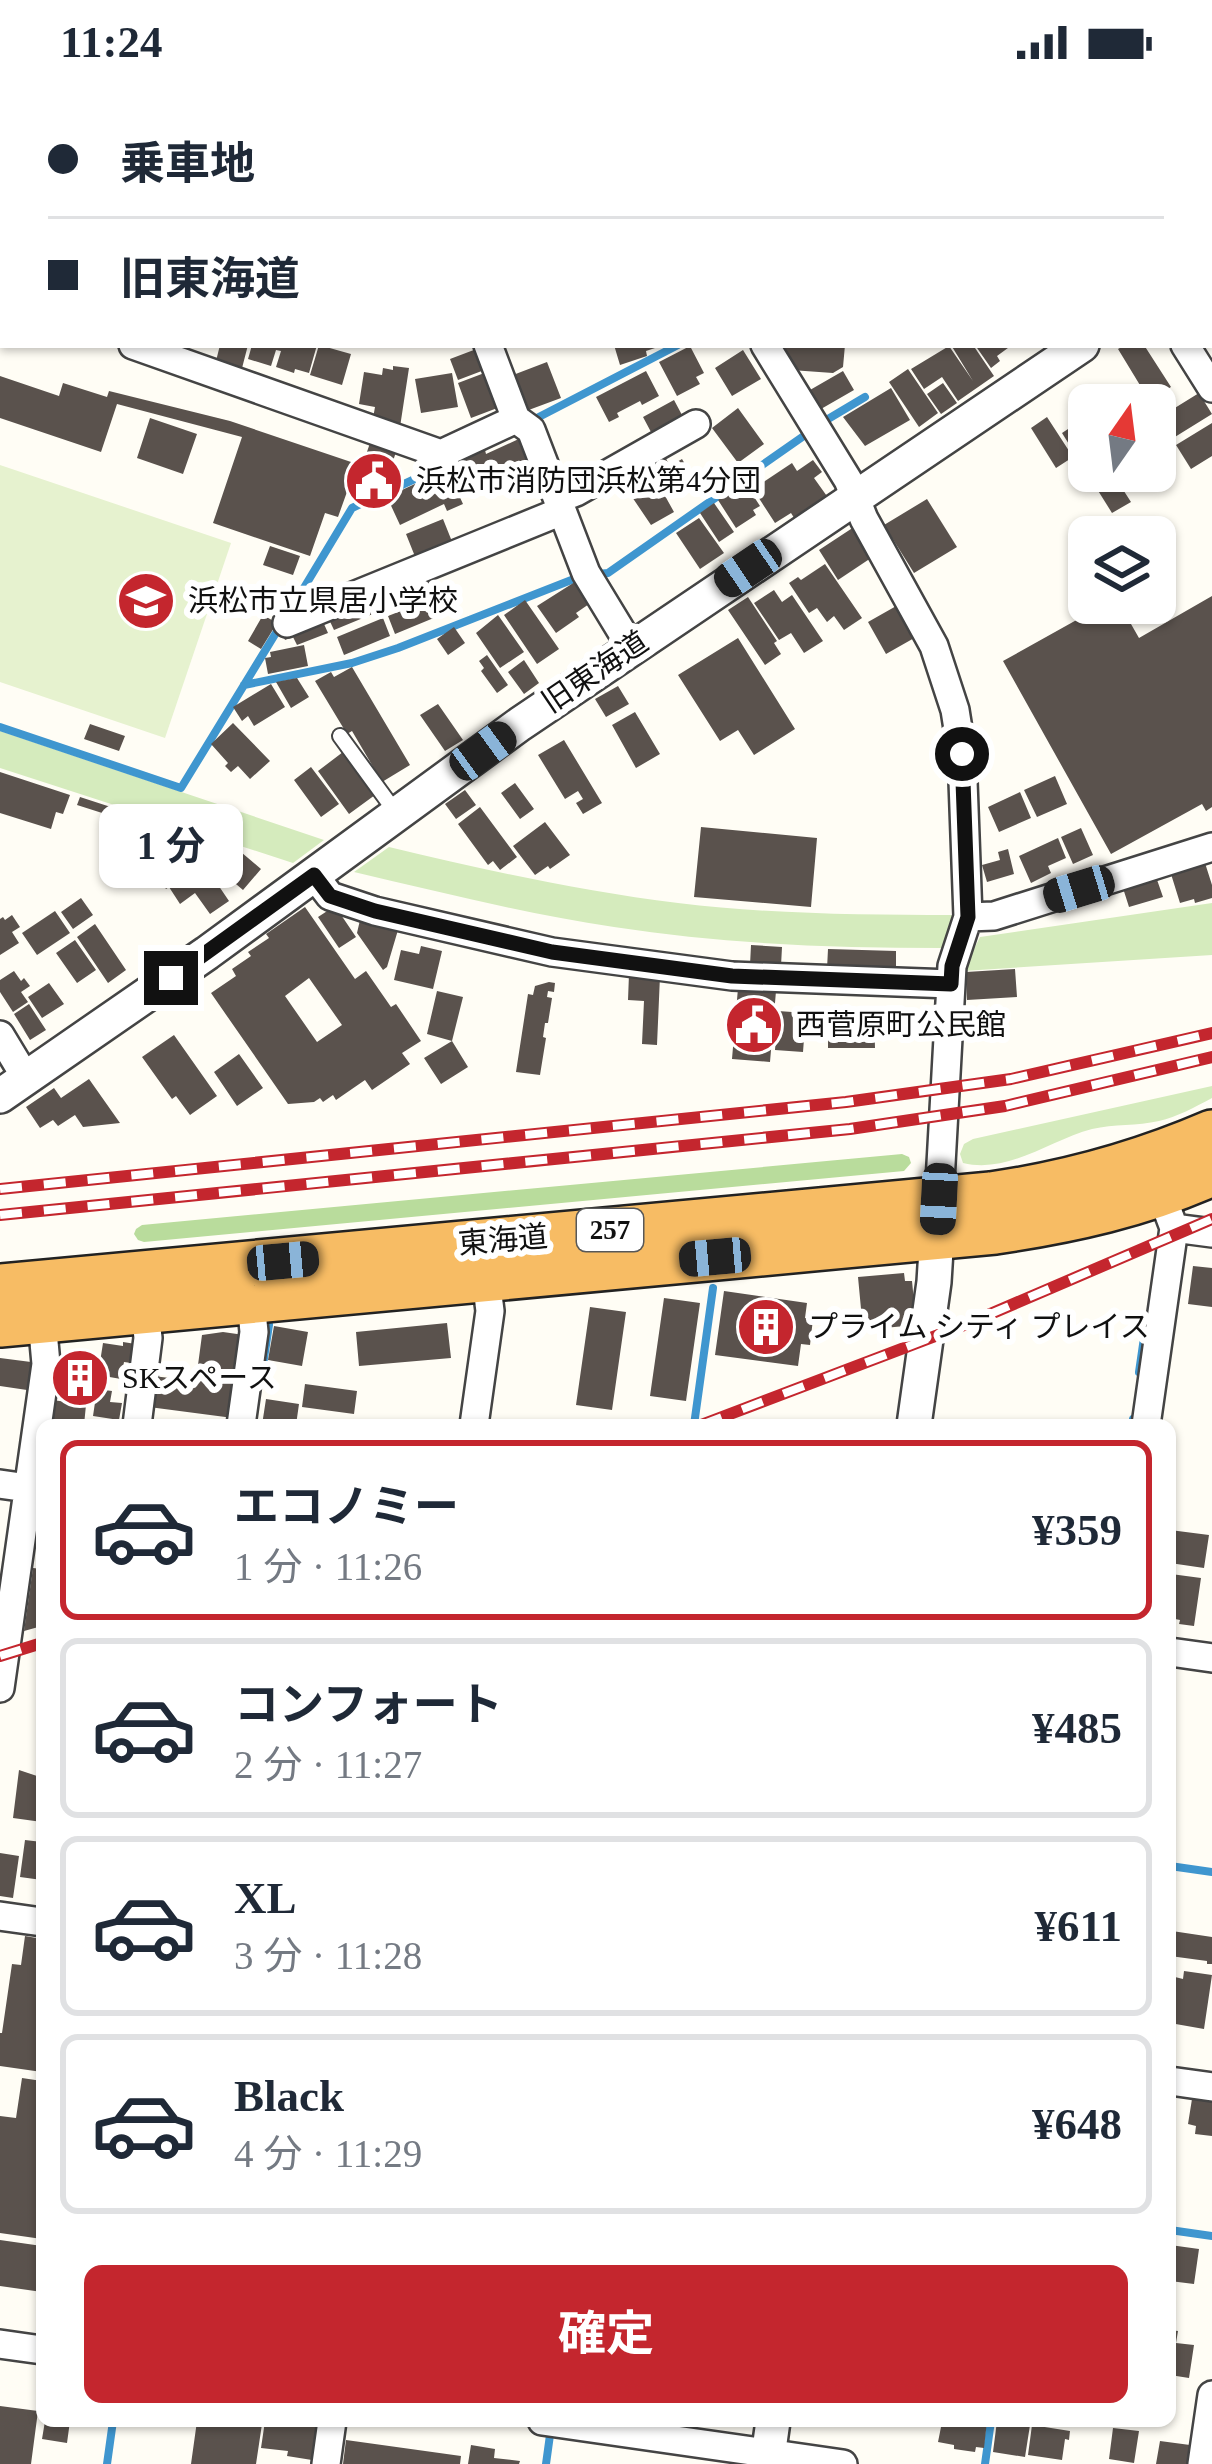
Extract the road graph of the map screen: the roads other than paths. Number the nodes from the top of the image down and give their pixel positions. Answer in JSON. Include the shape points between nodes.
{"nodes":[{"id":1,"x":141,"y":348,"type":"edge"},
{"id":2,"x":489,"y":348,"type":"edge"},
{"id":3,"x":767,"y":348,"type":"edge"},
{"id":4,"x":1078,"y":348,"type":"edge"},
{"id":5,"x":1187,"y":348,"type":"edge"},
{"id":6,"x":1212,"y":388,"type":"edge"},
{"id":7,"x":516,"y":418,"type":"junction"},
{"id":8,"x":696,"y":424,"type":"dead end"},
{"id":9,"x":855,"y":497,"type":"junction"},
{"id":10,"x":560,"y":505,"type":"junction"},
{"id":11,"x":286,"y":623,"type":"dead end"},
{"id":12,"x":631,"y":647,"type":"junction"},
{"id":13,"x":340,"y":736,"type":"dead end"},
{"id":14,"x":397,"y":814,"type":"junction"},
{"id":15,"x":1212,"y":847,"type":"edge"},
{"id":16,"x":314,"y":875,"type":"junction"},
{"id":17,"x":968,"y":917,"type":"junction"},
{"id":18,"x":951,"y":984,"type":"junction"},
{"id":19,"x":0,"y":1035,"type":"edge"},
{"id":20,"x":13,"y":1087,"type":"edge"},
{"id":21,"x":1212,"y":1133,"type":"edge"},
{"id":22,"x":1212,"y":1173,"type":"edge"},
{"id":23,"x":1167,"y":1210,"type":"junction"},
{"id":24,"x":938,"y":1218,"type":"junction"},
{"id":25,"x":1212,"y":1233,"type":"edge"},
{"id":26,"x":486,"y":1279,"type":"junction"},
{"id":27,"x":0,"y":1287,"type":"edge"},
{"id":28,"x":251,"y":1300,"type":"junction"},
{"id":29,"x":145,"y":1310,"type":"junction"},
{"id":30,"x":21,"y":1322,"type":"edge"},
{"id":31,"x":36,"y":1419,"type":"edge"},
{"id":32,"x":138,"y":1419,"type":"edge"},
{"id":33,"x":242,"y":1419,"type":"edge"},
{"id":34,"x":474,"y":1419,"type":"edge"},
{"id":35,"x":915,"y":1419,"type":"edge"},
{"id":36,"x":1147,"y":1419,"type":"edge"},
{"id":37,"x":36,"y":1420,"type":"edge"},
{"id":38,"x":24,"y":1488,"type":"edge"},
{"id":39,"x":1176,"y":1653,"type":"edge"},
{"id":40,"x":1212,"y":1658,"type":"edge"},
{"id":41,"x":0,"y":1688,"type":"edge"},
{"id":42,"x":0,"y":1916,"type":"edge"},
{"id":43,"x":36,"y":1921,"type":"edge"},
{"id":44,"x":1176,"y":2082,"type":"edge"},
{"id":45,"x":1212,"y":2087,"type":"edge"},
{"id":46,"x":0,"y":2344,"type":"edge"},
{"id":47,"x":36,"y":2349,"type":"edge"},
{"id":48,"x":1212,"y":2396,"type":"edge"},
{"id":49,"x":331,"y":2427,"type":"edge"},
{"id":50,"x":585,"y":2427,"type":"edge"},
{"id":51,"x":643,"y":2435,"type":"junction"},
{"id":52,"x":769,"y":2446,"type":"edge"},
{"id":53,"x":326,"y":2464,"type":"edge"},
{"id":54,"x":639,"y":2464,"type":"edge"},
{"id":55,"x":844,"y":2464,"type":"edge"},
{"id":56,"x":1202,"y":2464,"type":"edge"}],
"edges":[{"from":1,"to":7,"type":"street","via":[[441,454]]},
{"from":2,"to":7,"type":"street"},
{"from":3,"to":9,"type":"street"},
{"from":4,"to":9,"type":"street","name":"旧東海道"},
{"from":5,"to":6,"type":"street"},
{"from":7,"to":10,"type":"street","via":[[531,430]]},
{"from":8,"to":10,"type":"street"},
{"from":9,"to":12,"type":"street","name":"旧東海道"},
{"from":9,"to":17,"type":"street","via":[[950,688],[962,754]]},
{"from":10,"to":11,"type":"street"},
{"from":10,"to":12,"type":"street","via":[[586,573]]},
{"from":12,"to":14,"type":"street","name":"旧東海道"},
{"from":13,"to":14,"type":"lane"},
{"from":14,"to":16,"type":"street","name":"旧東海道"},
{"from":15,"to":17,"type":"street","via":[[994,916]]},
{"from":16,"to":18,"type":"street","via":[[330,896],[375,911],[552,952],[732,976]]},
{"from":16,"to":20,"type":"street","name":"旧東海道"},
{"from":17,"to":18,"type":"street"},
{"from":18,"to":24,"type":"street"},
{"from":19,"to":20,"type":"street"},
{"from":21,"to":24,"type":"highway","name":"東海道","number":"257","via":[[1069,1182],[991,1195]]},
{"from":22,"to":23,"type":"highway","name":"東海道","number":"257"},
{"from":23,"to":24,"type":"highway","name":"東海道","number":"257","via":[[995,1231]]},
{"from":23,"to":25,"type":"street"},
{"from":23,"to":36,"type":"street"},
{"from":24,"to":26,"type":"highway","name":"東海道","number":"257"},
{"from":24,"to":27,"type":"highway","name":"東海道","number":"257"},
{"from":24,"to":35,"type":"street"},
{"from":26,"to":28,"type":"highway","name":"東海道","number":"257"},
{"from":26,"to":34,"type":"street","via":[[490,1311]]},
{"from":28,"to":29,"type":"highway","name":"東海道","number":"257"},
{"from":28,"to":33,"type":"street"},
{"from":29,"to":30,"type":"highway","name":"東海道","number":"257"},
{"from":29,"to":32,"type":"street"},
{"from":30,"to":31,"type":"street","via":[[46,1364]]},
{"from":37,"to":38,"type":"street"},
{"from":38,"to":41,"type":"street"},
{"from":39,"to":40,"type":"street"},
{"from":42,"to":43,"type":"street"},
{"from":44,"to":45,"type":"street"},
{"from":46,"to":47,"type":"street"},
{"from":48,"to":56,"type":"street"},
{"from":49,"to":53,"type":"street"},
{"from":50,"to":51,"type":"street"},
{"from":51,"to":52,"type":"street"},
{"from":51,"to":54,"type":"street"},
{"from":52,"to":55,"type":"street"}]}
